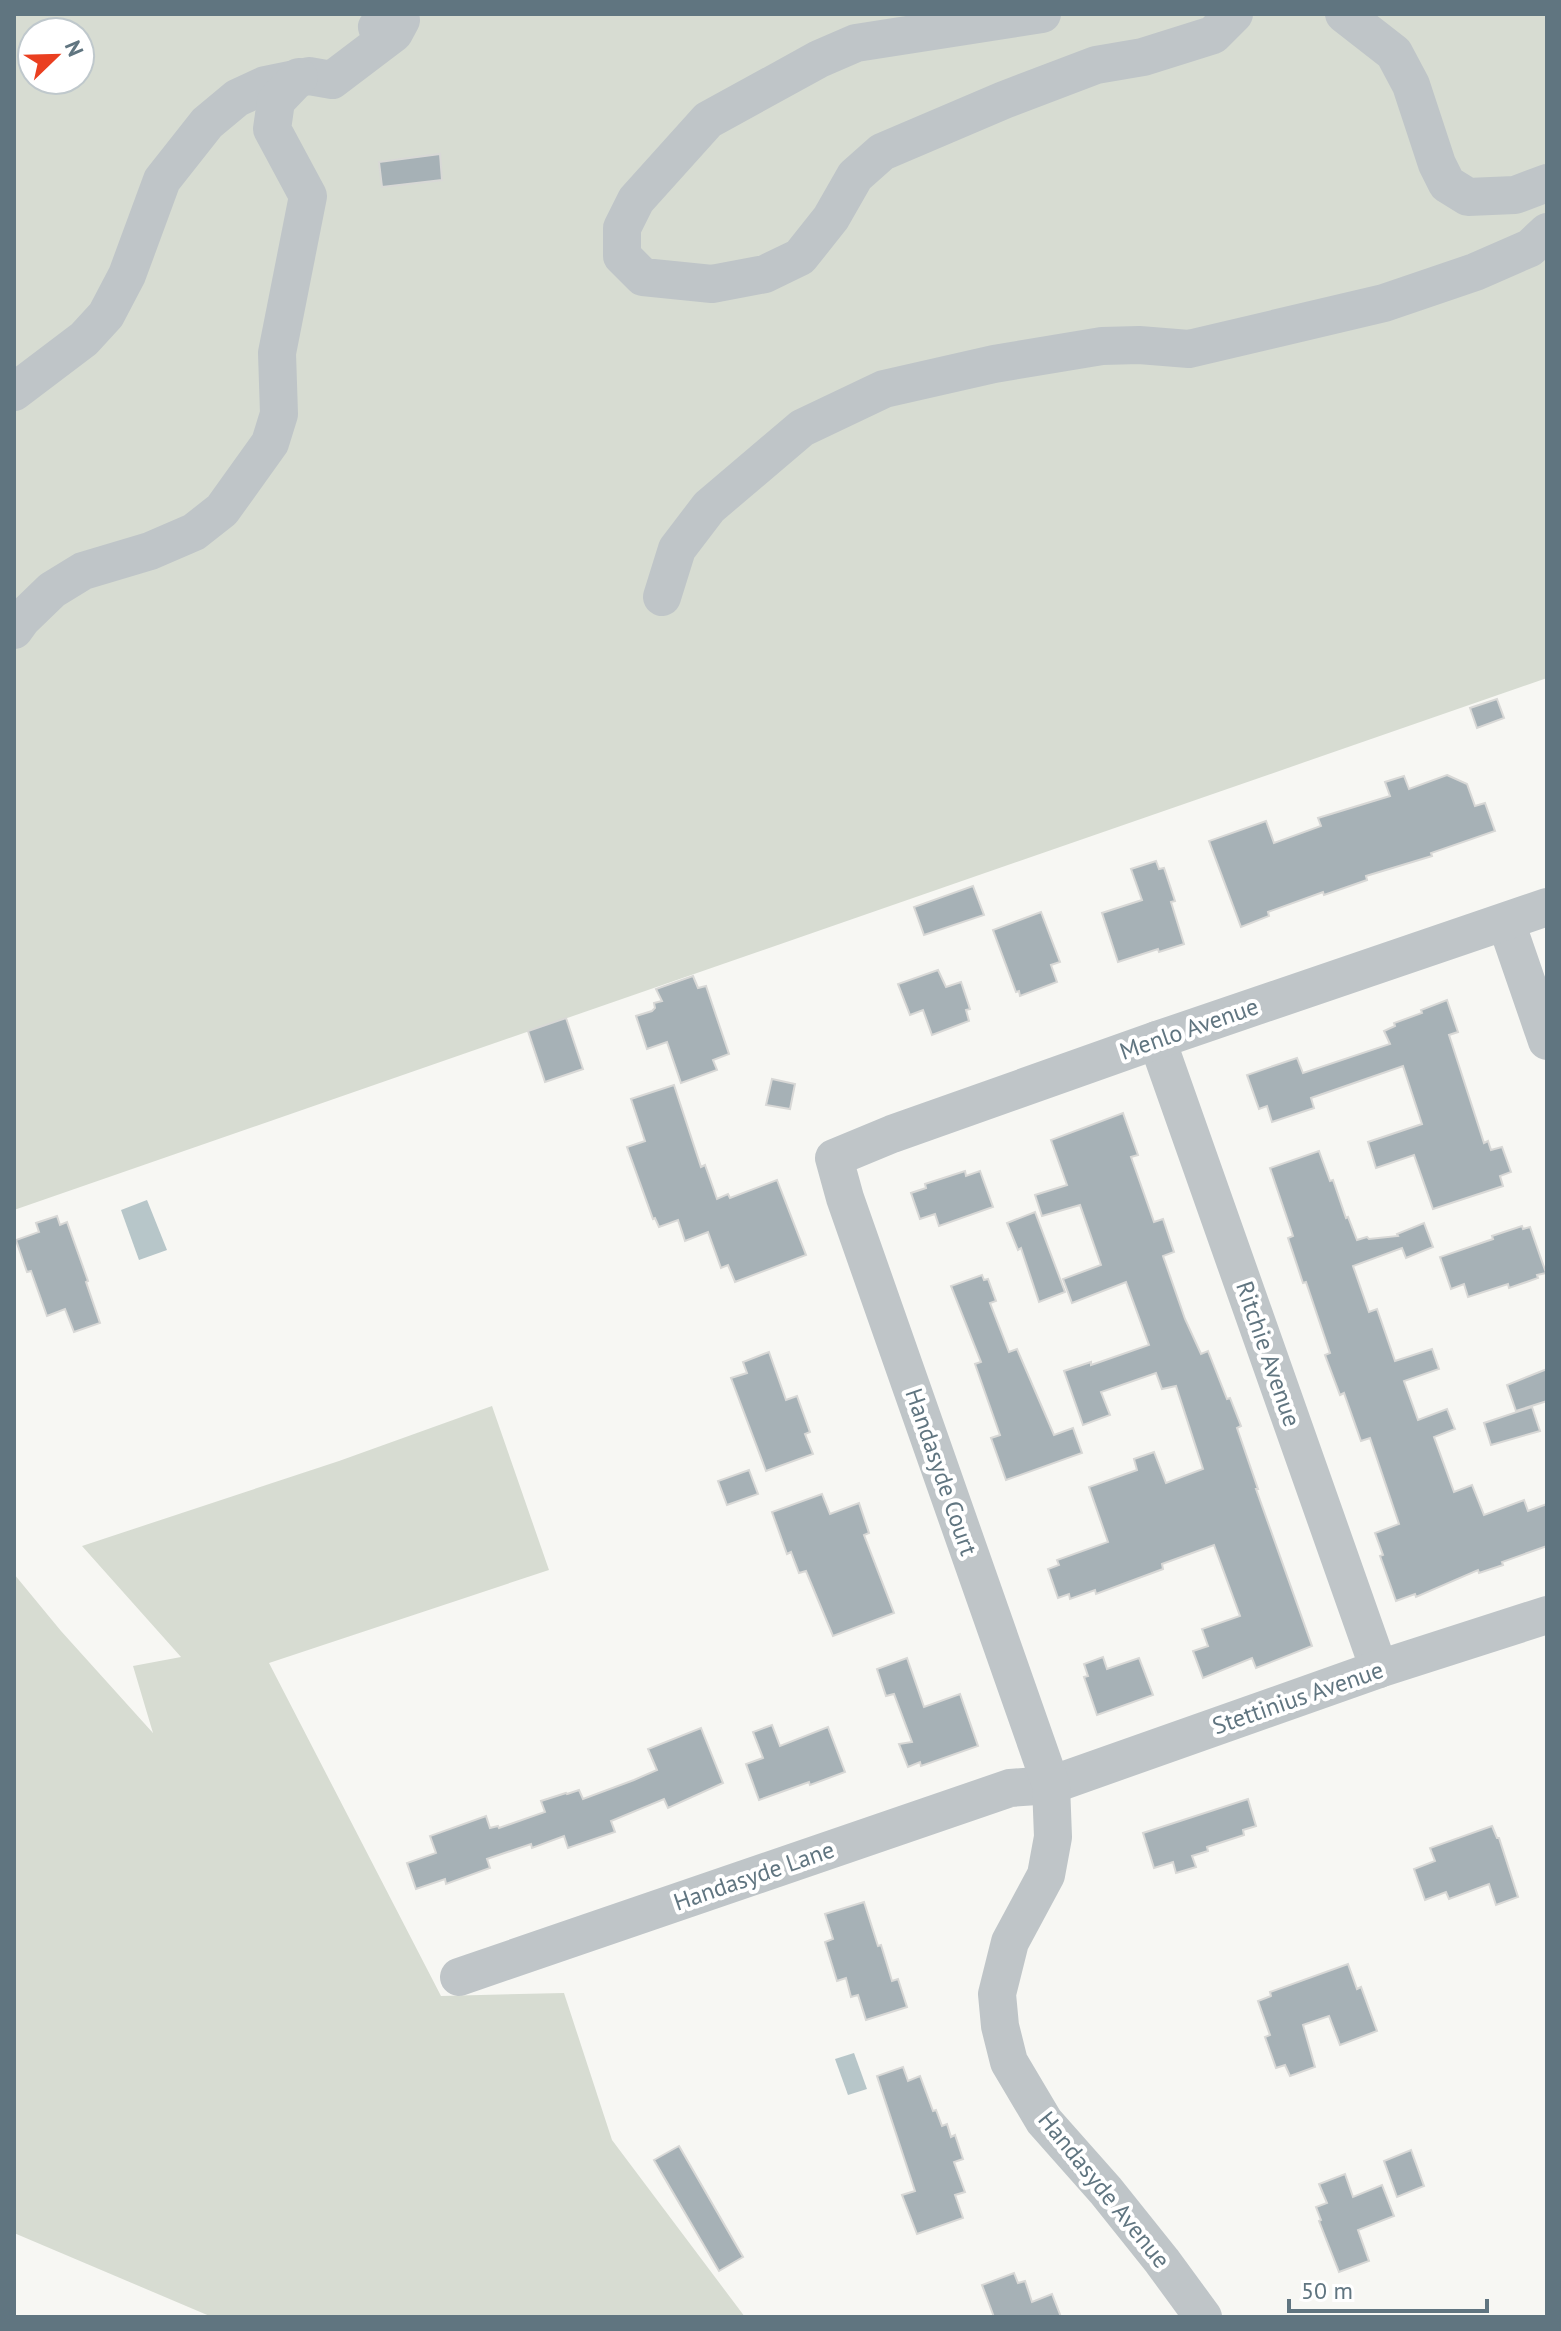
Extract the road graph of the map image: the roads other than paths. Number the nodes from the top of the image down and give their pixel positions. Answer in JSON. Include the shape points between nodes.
{"nodes":[{"id":1,"x":1042,"y":14,"type":"edge"},
{"id":2,"x":1234,"y":14,"type":"edge"},
{"id":3,"x":1344,"y":14,"type":"edge"},
{"id":4,"x":382,"y":42,"type":"dead end"},
{"id":5,"x":299,"y":77,"type":"junction"},
{"id":6,"x":1547,"y":183,"type":"edge"},
{"id":7,"x":1547,"y":232,"type":"edge"},
{"id":8,"x":14,"y":392,"type":"edge"},
{"id":9,"x":662,"y":597,"type":"dead end"},
{"id":10,"x":14,"y":630,"type":"edge"},
{"id":11,"x":1547,"y":907,"type":"edge"},
{"id":12,"x":1506,"y":922,"type":"junction"},
{"id":13,"x":1157,"y":1040,"type":"junction"},
{"id":14,"x":1547,"y":1041,"type":"edge"},
{"id":15,"x":834,"y":1158,"type":"joint"},
{"id":16,"x":1547,"y":1615,"type":"edge"},
{"id":17,"x":1379,"y":1669,"type":"junction"},
{"id":18,"x":1051,"y":1785,"type":"junction"},
{"id":19,"x":459,"y":1977,"type":"dead end"},
{"id":20,"x":1203,"y":2317,"type":"edge"}],
"edges":[{"from":1,"to":2,"type":"street","via":[[856,43],[708,120],[636,200],[622,228],[622,256],[643,277],[712,284],[765,274],[800,257],[855,176],[882,152],[1096,65],[1213,35]]},
{"from":3,"to":6,"type":"street","via":[[1394,53],[1447,184],[1468,197],[1515,195]]},
{"from":4,"to":5,"type":"street","via":[[332,80]]},
{"from":5,"to":8,"type":"street","via":[[237,98],[207,123],[162,180],[127,275],[106,315],[84,339]]},
{"from":5,"to":10,"type":"street","via":[[276,101],[272,129],[308,196],[277,353],[279,414],[270,443],[222,510],[194,532],[83,571],[52,590]]},
{"from":7,"to":9,"type":"street","via":[[1530,248],[1475,272],[1384,303],[1189,349],[1102,346],[884,389],[802,428],[709,507],[677,549]]},
{"from":11,"to":12,"type":"street","name":"Menlo Avenue"},
{"from":12,"to":13,"type":"street","name":"Menlo Avenue"},
{"from":12,"to":14,"type":"street"},
{"from":13,"to":15,"type":"street","name":"Menlo Avenue"},
{"from":13,"to":17,"type":"street","name":"Ritchie Avenue"},
{"from":15,"to":18,"type":"street","name":"Handasyde Court"},
{"from":16,"to":17,"type":"street","name":"Stettinius Avenue"},
{"from":17,"to":18,"type":"street","name":"Stettinius Avenue"},
{"from":18,"to":19,"type":"street","name":"Handasyde Lane","via":[[1010,1788]]},
{"from":18,"to":20,"type":"street","name":"Handasyde Avenue","via":[[1053,1837],[1046,1875],[1010,1942],[997,1994],[1009,2062],[1044,2121],[1106,2191]]}]}
